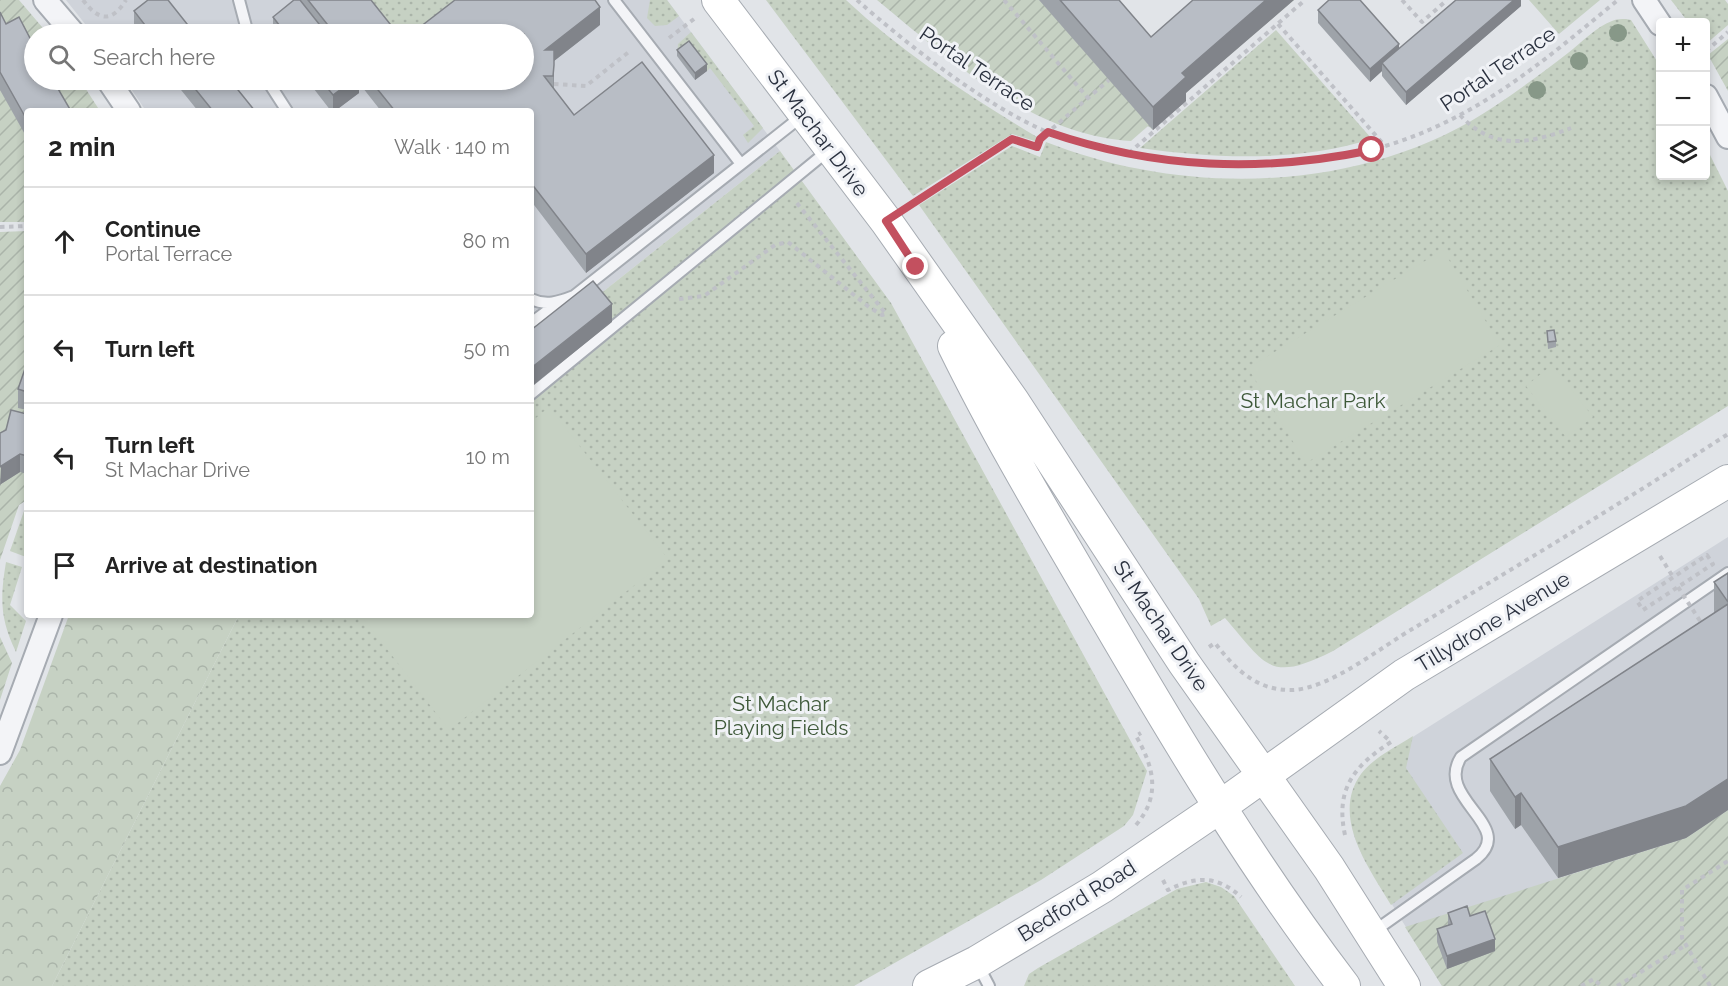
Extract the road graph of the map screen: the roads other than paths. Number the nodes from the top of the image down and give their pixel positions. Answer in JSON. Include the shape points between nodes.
{"nodes":[{"id":1,"x":45,"y":0,"type":"edge"},
{"id":2,"x":239,"y":0,"type":"edge"},
{"id":3,"x":614,"y":0,"type":"edge"},
{"id":4,"x":718,"y":0,"type":"edge"},
{"id":5,"x":1644,"y":0,"type":"edge"},
{"id":6,"x":1656,"y":18,"type":"edge"},
{"id":7,"x":65,"y":24,"type":"edge"},
{"id":8,"x":245,"y":24,"type":"edge"},
{"id":9,"x":115,"y":90,"type":"edge"},
{"id":10,"x":273,"y":90,"type":"edge"},
{"id":11,"x":1710,"y":103,"type":"edge"},
{"id":12,"x":127,"y":108,"type":"edge"},
{"id":13,"x":285,"y":108,"type":"edge"},
{"id":14,"x":804,"y":114,"type":"junction"},
{"id":15,"x":1728,"y":137,"type":"edge"},
{"id":16,"x":830,"y":148,"type":"junction"},
{"id":17,"x":741,"y":164,"type":"junction"},
{"id":18,"x":916,"y":267,"type":"junction"},
{"id":19,"x":534,"y":300,"type":"edge"},
{"id":20,"x":558,"y":302,"type":"junction"},
{"id":21,"x":534,"y":321,"type":"edge"},
{"id":22,"x":534,"y":392,"type":"edge"},
{"id":23,"x":1728,"y":481,"type":"edge"},
{"id":24,"x":1728,"y":573,"type":"edge"},
{"id":25,"x":50,"y":618,"type":"edge"},
{"id":26,"x":0,"y":753,"type":"edge"},
{"id":27,"x":1264,"y":773,"type":"junction"},
{"id":28,"x":1221,"y":806,"type":"junction"},
{"id":29,"x":1371,"y":934,"type":"junction"},
{"id":30,"x":983,"y":974,"type":"edge"},
{"id":31,"x":929,"y":986,"type":"edge"},
{"id":32,"x":1344,"y":986,"type":"edge"},
{"id":33,"x":1404,"y":986,"type":"edge"}],
"edges":[{"from":1,"to":7,"type":"street"},
{"from":2,"to":8,"type":"lane"},
{"from":3,"to":17,"type":"lane"},
{"from":4,"to":14,"type":"main road","name":"St Machar Drive"},
{"from":5,"to":6,"type":"street"},
{"from":9,"to":12,"type":"street"},
{"from":10,"to":13,"type":"lane"},
{"from":11,"to":15,"type":"street"},
{"from":14,"to":16,"type":"main road","name":"St Machar Drive"},
{"from":14,"to":17,"type":"lane"},
{"from":16,"to":18,"type":"main road","name":"St Machar Drive"},
{"from":16,"to":22,"type":"lane"},
{"from":17,"to":20,"type":"lane","via":[[594,282]]},
{"from":18,"to":27,"type":"main road","name":"St Machar Drive","via":[[1012,401],[1184,663]]},
{"from":18,"to":28,"type":"main road","name":"St Machar Drive","via":[[992,423],[1171,729]]},
{"from":19,"to":20,"type":"lane"},
{"from":20,"to":21,"type":"lane"},
{"from":23,"to":27,"type":"main road","name":"Tillydrone Avenue","via":[[1404,675]]},
{"from":24,"to":29,"type":"lane","via":[[1461,757],[1454,777],[1489,834],[1489,843],[1476,859]]},
{"from":25,"to":26,"type":"street"},
{"from":27,"to":28,"type":"main road","name":"Tillydrone Avenue"},
{"from":27,"to":29,"type":"main road","name":"St Machar Drive"},
{"from":28,"to":30,"type":"main road","name":"Bedford Road","via":[[1062,913]]},
{"from":28,"to":32,"type":"main road","name":"St Machar Drive"},
{"from":29,"to":33,"type":"main road","name":"St Machar Drive"},
{"from":30,"to":31,"type":"main road","name":"Bedford Road"}]}
